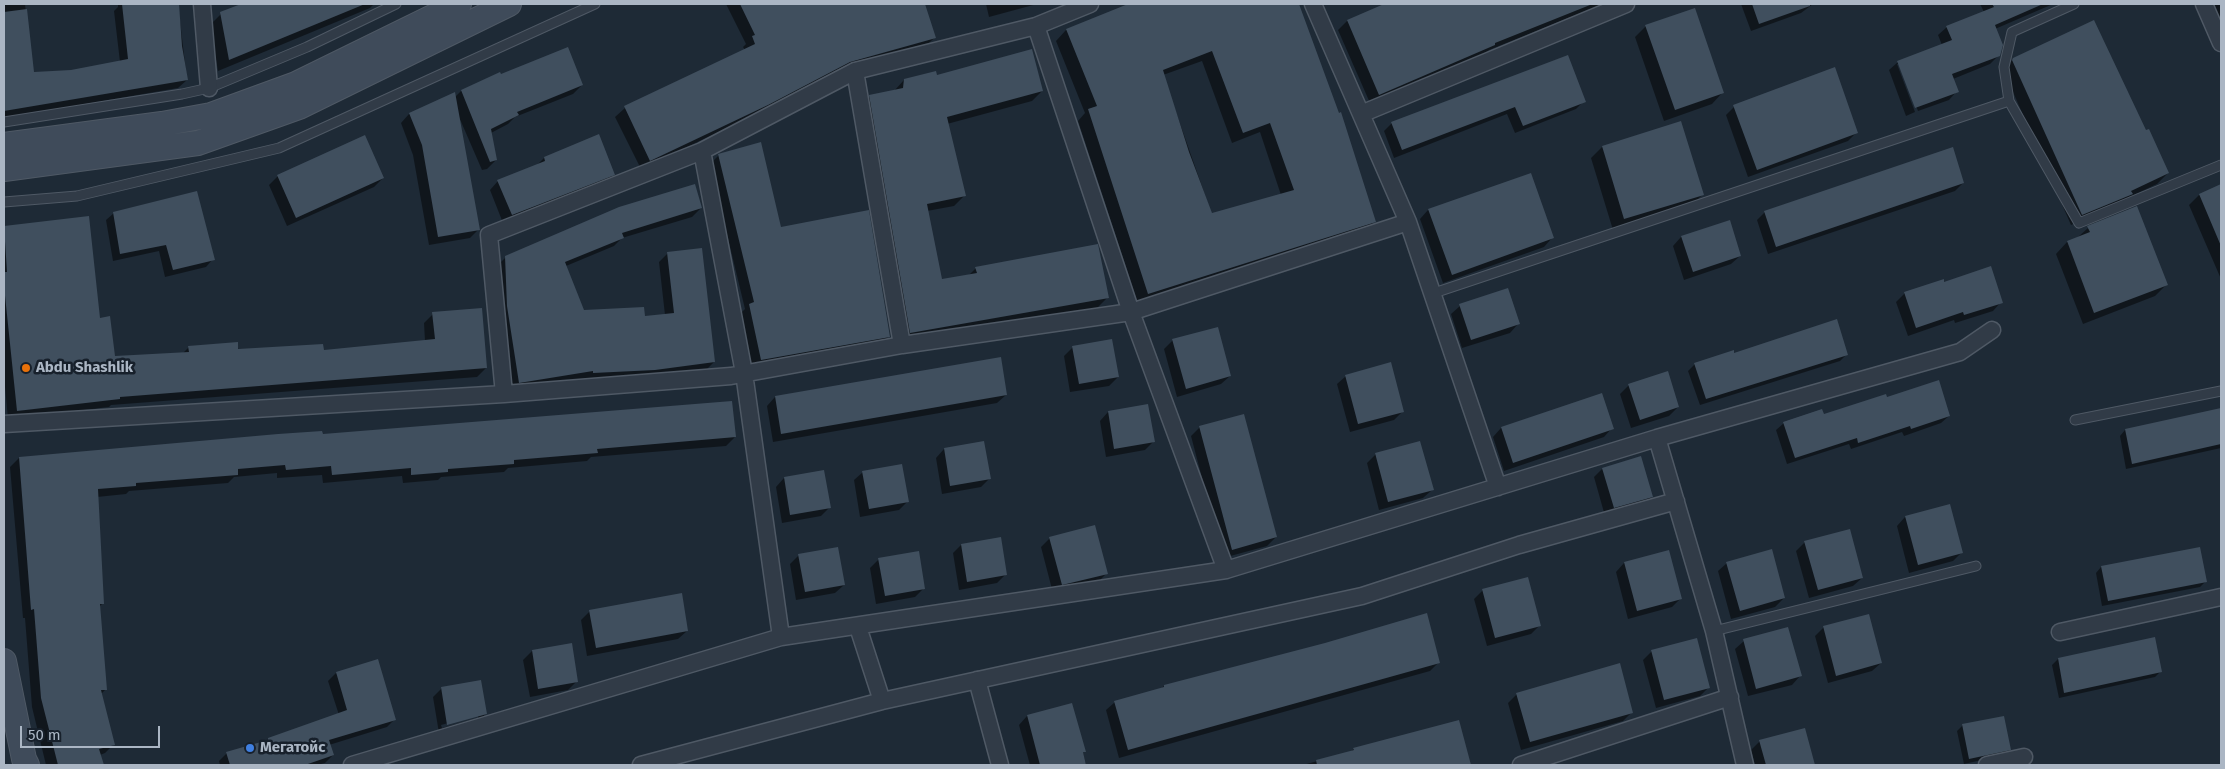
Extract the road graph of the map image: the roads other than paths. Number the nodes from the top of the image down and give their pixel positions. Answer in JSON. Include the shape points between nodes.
{"nodes":[{"id":1,"x":202,"y":4,"type":"edge"},
{"id":2,"x":396,"y":4,"type":"edge"},
{"id":3,"x":459,"y":4,"type":"edge"},
{"id":4,"x":510,"y":4,"type":"edge"},
{"id":5,"x":595,"y":4,"type":"edge"},
{"id":6,"x":1090,"y":4,"type":"edge"},
{"id":7,"x":1312,"y":4,"type":"edge"},
{"id":8,"x":1626,"y":4,"type":"edge"},
{"id":9,"x":2074,"y":4,"type":"edge"},
{"id":10,"x":2204,"y":4,"type":"edge"},
{"id":11,"x":1036,"y":26,"type":"junction"},
{"id":12,"x":2221,"y":43,"type":"edge"},
{"id":13,"x":855,"y":71,"type":"junction"},
{"id":14,"x":209,"y":88,"type":"junction"},
{"id":15,"x":2009,"y":101,"type":"junction"},
{"id":16,"x":1361,"y":114,"type":"junction"},
{"id":17,"x":4,"y":122,"type":"edge"},
{"id":18,"x":4,"y":145,"type":"edge"},
{"id":19,"x":702,"y":151,"type":"junction"},
{"id":20,"x":2221,"y":164,"type":"edge"},
{"id":21,"x":4,"y":169,"type":"edge"},
{"id":22,"x":4,"y":202,"type":"edge"},
{"id":23,"x":1408,"y":222,"type":"junction"},
{"id":24,"x":1434,"y":293,"type":"junction"},
{"id":25,"x":1131,"y":312,"type":"junction"},
{"id":26,"x":1992,"y":330,"type":"dead end"},
{"id":27,"x":902,"y":345,"type":"junction"},
{"id":28,"x":744,"y":373,"type":"junction"},
{"id":29,"x":2221,"y":391,"type":"edge"},
{"id":30,"x":504,"y":394,"type":"junction"},
{"id":31,"x":2075,"y":420,"type":"dead end"},
{"id":32,"x":4,"y":424,"type":"edge"},
{"id":33,"x":1656,"y":438,"type":"junction"},
{"id":34,"x":1498,"y":487,"type":"junction"},
{"id":35,"x":1676,"y":501,"type":"junction"},
{"id":36,"x":1976,"y":566,"type":"dead end"},
{"id":37,"x":1226,"y":570,"type":"junction"},
{"id":38,"x":2221,"y":596,"type":"edge"},
{"id":39,"x":858,"y":627,"type":"junction"},
{"id":40,"x":1714,"y":631,"type":"junction"},
{"id":41,"x":2060,"y":632,"type":"dead end"},
{"id":42,"x":781,"y":637,"type":"junction"},
{"id":43,"x":4,"y":661,"type":"edge"},
{"id":44,"x":4,"y":668,"type":"edge"},
{"id":45,"x":977,"y":680,"type":"junction"},
{"id":46,"x":1730,"y":697,"type":"junction"},
{"id":47,"x":882,"y":701,"type":"junction"},
{"id":48,"x":2024,"y":757,"type":"dead end"},
{"id":49,"x":27,"y":765,"type":"edge"},
{"id":50,"x":352,"y":765,"type":"edge"},
{"id":51,"x":640,"y":765,"type":"edge"},
{"id":52,"x":1000,"y":765,"type":"edge"},
{"id":53,"x":1521,"y":765,"type":"edge"},
{"id":54,"x":1745,"y":765,"type":"edge"},
{"id":55,"x":1987,"y":765,"type":"edge"}],
"edges":[{"from":1,"to":14,"type":"street"},
{"from":2,"to":14,"type":"lane"},
{"from":3,"to":18,"type":"main road","via":[[296,84],[210,115]]},
{"from":4,"to":21,"type":"main road","via":[[299,108],[198,143]]},
{"from":5,"to":22,"type":"lane","via":[[279,148],[77,196]]},
{"from":6,"to":11,"type":"street"},
{"from":7,"to":16,"type":"street"},
{"from":8,"to":16,"type":"street"},
{"from":9,"to":15,"type":"lane","via":[[2012,32],[2004,67]]},
{"from":10,"to":12,"type":"street"},
{"from":11,"to":13,"type":"street"},
{"from":11,"to":25,"type":"street"},
{"from":13,"to":19,"type":"street"},
{"from":13,"to":27,"type":"street"},
{"from":14,"to":17,"type":"lane"},
{"from":15,"to":20,"type":"lane","via":[[2079,223]]},
{"from":15,"to":24,"type":"lane"},
{"from":16,"to":23,"type":"street"},
{"from":19,"to":28,"type":"street"},
{"from":19,"to":30,"type":"street","via":[[489,235]]},
{"from":23,"to":24,"type":"street"},
{"from":23,"to":25,"type":"street"},
{"from":24,"to":34,"type":"street"},
{"from":25,"to":27,"type":"street"},
{"from":25,"to":37,"type":"street"},
{"from":26,"to":33,"type":"street","via":[[1960,352]]},
{"from":27,"to":28,"type":"street"},
{"from":28,"to":30,"type":"street"},
{"from":28,"to":42,"type":"street"},
{"from":29,"to":31,"type":"lane"},
{"from":30,"to":32,"type":"street"},
{"from":33,"to":34,"type":"street"},
{"from":33,"to":35,"type":"street"},
{"from":34,"to":37,"type":"street"},
{"from":35,"to":40,"type":"street"},
{"from":35,"to":45,"type":"street","via":[[1519,545],[1362,596]]},
{"from":36,"to":40,"type":"lane"},
{"from":37,"to":39,"type":"street"},
{"from":38,"to":41,"type":"street"},
{"from":39,"to":42,"type":"street"},
{"from":39,"to":47,"type":"street"},
{"from":40,"to":46,"type":"street"},
{"from":42,"to":50,"type":"street"},
{"from":43,"to":44,"type":"main road"},
{"from":44,"to":49,"type":"main road"},
{"from":45,"to":47,"type":"street"},
{"from":45,"to":52,"type":"street"},
{"from":46,"to":53,"type":"street"},
{"from":46,"to":54,"type":"street"},
{"from":47,"to":51,"type":"street"},
{"from":48,"to":55,"type":"street"}]}
